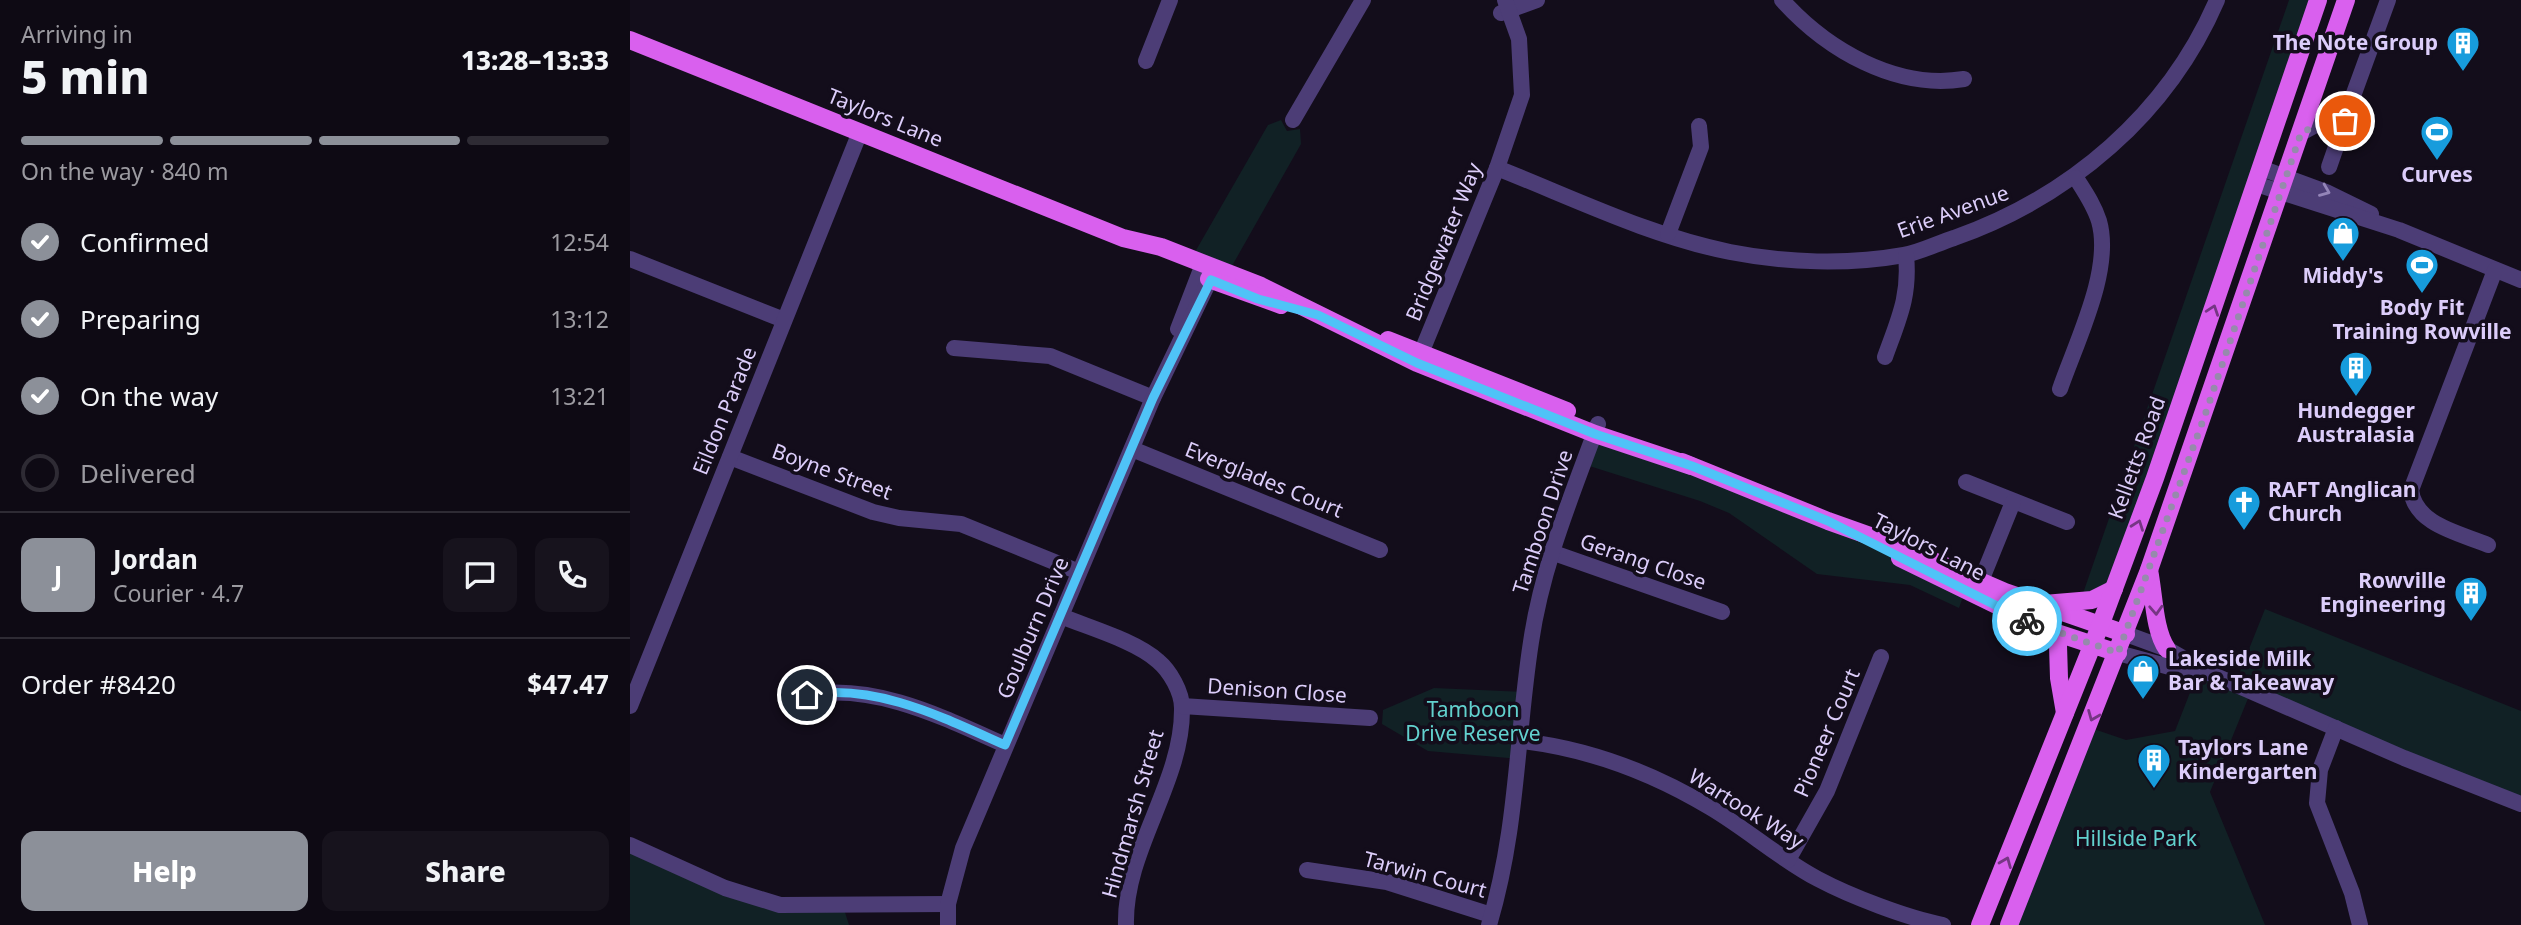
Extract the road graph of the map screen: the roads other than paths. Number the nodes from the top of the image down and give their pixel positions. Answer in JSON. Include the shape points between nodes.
{"nodes":[{"id":1,"x":1170,"y":0,"type":"edge"},
{"id":2,"x":1363,"y":0,"type":"edge"},
{"id":3,"x":1537,"y":0,"type":"edge"},
{"id":4,"x":1782,"y":0,"type":"edge"},
{"id":5,"x":2217,"y":0,"type":"edge"},
{"id":6,"x":2318,"y":0,"type":"edge"},
{"id":7,"x":2346,"y":0,"type":"edge"},
{"id":8,"x":2388,"y":0,"type":"edge"},
{"id":9,"x":1503,"y":6,"type":"edge"},
{"id":10,"x":630,"y":40,"type":"edge"},
{"id":11,"x":1146,"y":61,"type":"dead end"},
{"id":12,"x":1964,"y":79,"type":"dead end"},
{"id":13,"x":2345,"y":111,"type":"junction"},
{"id":14,"x":1293,"y":120,"type":"dead end"},
{"id":15,"x":1699,"y":126,"type":"dead end"},
{"id":16,"x":860,"y":132,"type":"junction"},
{"id":17,"x":2301,"y":133,"type":"junction"},
{"id":18,"x":2329,"y":167,"type":"dead end"},
{"id":19,"x":1497,"y":168,"type":"junction"},
{"id":20,"x":2258,"y":176,"type":"junction"},
{"id":21,"x":2076,"y":178,"type":"junction"},
{"id":22,"x":2283,"y":184,"type":"junction"},
{"id":23,"x":1668,"y":234,"type":"junction"},
{"id":24,"x":1906,"y":255,"type":"junction"},
{"id":25,"x":630,"y":259,"type":"edge"},
{"id":26,"x":2495,"y":270,"type":"junction"},
{"id":27,"x":1207,"y":272,"type":"junction"},
{"id":28,"x":2521,"y":280,"type":"edge"},
{"id":29,"x":784,"y":320,"type":"junction"},
{"id":30,"x":954,"y":348,"type":"dead end"},
{"id":31,"x":1885,"y":356,"type":"dead end"},
{"id":32,"x":1419,"y":357,"type":"junction"},
{"id":33,"x":2060,"y":389,"type":"dead end"},
{"id":34,"x":1153,"y":398,"type":"junction"},
{"id":35,"x":1597,"y":429,"type":"junction"},
{"id":36,"x":1132,"y":449,"type":"junction"},
{"id":37,"x":730,"y":457,"type":"junction"},
{"id":38,"x":1966,"y":482,"type":"dead end"},
{"id":39,"x":2013,"y":502,"type":"junction"},
{"id":40,"x":2067,"y":523,"type":"dead end"},
{"id":41,"x":2488,"y":545,"type":"dead end"},
{"id":42,"x":1380,"y":550,"type":"dead end"},
{"id":43,"x":1551,"y":552,"type":"junction"},
{"id":44,"x":2149,"y":570,"type":"junction"},
{"id":45,"x":1079,"y":572,"type":"junction"},
{"id":46,"x":1978,"y":589,"type":"junction"},
{"id":47,"x":2114,"y":589,"type":"junction"},
{"id":48,"x":2037,"y":604,"type":"junction"},
{"id":49,"x":1722,"y":612,"type":"dead end"},
{"id":50,"x":1061,"y":616,"type":"junction"},
{"id":51,"x":2100,"y":626,"type":"junction"},
{"id":52,"x":2048,"y":630,"type":"junction"},
{"id":53,"x":2126,"y":634,"type":"junction"},
{"id":54,"x":2092,"y":645,"type":"junction"},
{"id":55,"x":2167,"y":649,"type":"junction"},
{"id":56,"x":2118,"y":653,"type":"junction"},
{"id":57,"x":1881,"y":657,"type":"dead end"},
{"id":58,"x":2209,"y":673,"type":"junction"},
{"id":59,"x":807,"y":695,"type":"dead end"},
{"id":60,"x":630,"y":706,"type":"edge"},
{"id":61,"x":1182,"y":706,"type":"junction"},
{"id":62,"x":2065,"y":713,"type":"junction"},
{"id":63,"x":1370,"y":718,"type":"dead end"},
{"id":64,"x":2336,"y":729,"type":"junction"},
{"id":65,"x":1522,"y":741,"type":"junction"},
{"id":66,"x":1005,"y":745,"type":"junction"},
{"id":67,"x":2521,"y":804,"type":"edge"},
{"id":68,"x":630,"y":845,"type":"edge"},
{"id":69,"x":1788,"y":860,"type":"junction"},
{"id":70,"x":1307,"y":870,"type":"dead end"},
{"id":71,"x":948,"y":904,"type":"junction"},
{"id":72,"x":1490,"y":920,"type":"edge"},
{"id":73,"x":1927,"y":923,"type":"edge"},
{"id":74,"x":1979,"y":923,"type":"edge"},
{"id":75,"x":948,"y":925,"type":"edge"},
{"id":76,"x":1126,"y":925,"type":"edge"},
{"id":77,"x":1943,"y":925,"type":"edge"},
{"id":78,"x":2009,"y":925,"type":"edge"},
{"id":79,"x":2360,"y":925,"type":"edge"}],
"edges":[{"from":1,"to":11,"type":"street"},
{"from":2,"to":14,"type":"street"},
{"from":3,"to":9,"type":"street"},
{"from":4,"to":12,"type":"street","via":[[1814,31],[1888,72],[1913,80]]},
{"from":5,"to":21,"type":"street","name":"Erie Avenue","via":[[2185,59],[2148,111]]},
{"from":6,"to":20,"type":"main road","name":"Kelletts Road"},
{"from":7,"to":17,"type":"main road"},
{"from":8,"to":13,"type":"street"},
{"from":9,"to":19,"type":"street","name":"Bridgewater Way","via":[[1519,39],[1523,78],[1522,95]]},
{"from":10,"to":16,"type":"main road","name":"Taylors Lane"},
{"from":13,"to":17,"type":"street"},
{"from":13,"to":18,"type":"street"},
{"from":15,"to":23,"type":"street","via":[[1701,147]]},
{"from":16,"to":27,"type":"main road","name":"Taylors Lane","via":[[1124,238],[1157,258]]},
{"from":16,"to":29,"type":"street","name":"Eildon Parade"},
{"from":17,"to":22,"type":"main road"},
{"from":19,"to":23,"type":"street","name":"Erie Avenue"},
{"from":19,"to":32,"type":"street","name":"Bridgewater Way"},
{"from":20,"to":22,"type":"street"},
{"from":47,"to":20,"type":"main road","name":"Kelletts Road","one_way":true},
{"from":21,"to":24,"type":"street","name":"Erie Avenue","via":[[2019,211]]},
{"from":21,"to":33,"type":"street","via":[[2095,208],[2103,256]]},
{"from":22,"to":26,"type":"street","via":[[2356,205],[2399,230]]},
{"from":22,"to":44,"type":"main road"},
{"from":23,"to":24,"type":"street","name":"Erie Avenue","via":[[1732,253],[1788,260]]},
{"from":24,"to":31,"type":"street","via":[[1905,306]]},
{"from":25,"to":29,"type":"street"},
{"from":26,"to":28,"type":"street"},
{"from":26,"to":41,"type":"street","via":[[2411,490],[2413,505],[2421,514]]},
{"from":27,"to":32,"type":"main road","name":"Taylors Lane","via":[[1258,299],[1318,315]]},
{"from":27,"to":34,"type":"street","name":"Goulburn Drive","via":[[1186,334]]},
{"from":29,"to":37,"type":"street","name":"Eildon Parade"},
{"from":30,"to":34,"type":"street","via":[[1050,356]]},
{"from":32,"to":35,"type":"main road","name":"Taylors Lane"},
{"from":34,"to":36,"type":"street","name":"Goulburn Drive"},
{"from":35,"to":43,"type":"street","name":"Tamboon Drive"},
{"from":35,"to":46,"type":"main road","name":"Taylors Lane","via":[[1901,547]]},
{"from":36,"to":42,"type":"street","name":"Everglades Court"},
{"from":36,"to":45,"type":"street","name":"Goulburn Drive"},
{"from":37,"to":45,"type":"street","name":"Boyne Street","via":[[873,512],[961,524]]},
{"from":37,"to":60,"type":"street","name":"Eildon Parade"},
{"from":38,"to":39,"type":"street"},
{"from":39,"to":40,"type":"street"},
{"from":39,"to":46,"type":"street"},
{"from":43,"to":49,"type":"street","name":"Gerang Close"},
{"from":43,"to":65,"type":"street","name":"Tamboon Drive","via":[[1531,642]]},
{"from":44,"to":53,"type":"main road"},
{"from":44,"to":55,"type":"main road","one_way":true,"via":[[2157,632]]},
{"from":45,"to":50,"type":"street","name":"Goulburn Drive"},
{"from":46,"to":48,"type":"main road","name":"Taylors Lane"},
{"from":46,"to":52,"type":"main road","name":"Taylors Lane"},
{"from":47,"to":48,"type":"main road","via":[[2092,600]]},
{"from":47,"to":51,"type":"main road","name":"Kelletts Road"},
{"from":48,"to":51,"type":"main road","name":"Taylors Lane"},
{"from":50,"to":61,"type":"street","name":"Hindmarsh Street","via":[[1159,661],[1177,688]]},
{"from":50,"to":66,"type":"street","name":"Goulburn Drive"},
{"from":51,"to":53,"type":"main road","name":"Taylors Lane"},
{"from":51,"to":54,"type":"main road","name":"Kelletts Road"},
{"from":52,"to":54,"type":"main road","name":"Taylors Lane"},
{"from":52,"to":62,"type":"main road","via":[[2059,645]]},
{"from":53,"to":55,"type":"street","name":"Taylors Lane"},
{"from":53,"to":56,"type":"main road"},
{"from":54,"to":56,"type":"main road","name":"Taylors Lane"},
{"from":54,"to":62,"type":"main road","name":"Kelletts Road"},
{"from":55,"to":58,"type":"street","name":"Taylors Lane"},
{"from":56,"to":58,"type":"street","name":"Taylors Lane"},
{"from":56,"to":78,"type":"main road","one_way":true},
{"from":57,"to":69,"type":"street","name":"Pioneer Court","via":[[1827,791]]},
{"from":58,"to":64,"type":"street","name":"Taylors Lane"},
{"from":59,"to":66,"type":"street","via":[[832,690],[879,698],[928,711]]},
{"from":61,"to":63,"type":"street","name":"Denison Close"},
{"from":61,"to":76,"type":"street","name":"Hindmarsh Street","via":[[1172,761],[1130,885]]},
{"from":74,"to":62,"type":"main road","name":"Kelletts Road","one_way":true},
{"from":64,"to":67,"type":"street","name":"Taylors Lane"},
{"from":64,"to":79,"type":"street","via":[[2320,770],[2317,803]]},
{"from":65,"to":69,"type":"street","name":"Wartook Way","via":[[1587,752],[1669,785]]},
{"from":65,"to":72,"type":"street","name":"Tamboon Drive","via":[[1512,825]]},
{"from":66,"to":71,"type":"street","name":"Goulburn Drive","via":[[963,848]]},
{"from":68,"to":71,"type":"street","via":[[724,888],[780,905]]},
{"from":69,"to":73,"type":"street","name":"Wartook Way","via":[[1819,880]]},
{"from":70,"to":72,"type":"street","name":"Tarwin Court","via":[[1387,882]]},
{"from":71,"to":75,"type":"street","name":"Goulburn Drive"},
{"from":73,"to":77,"type":"street","name":"Wartook Way"}]}
